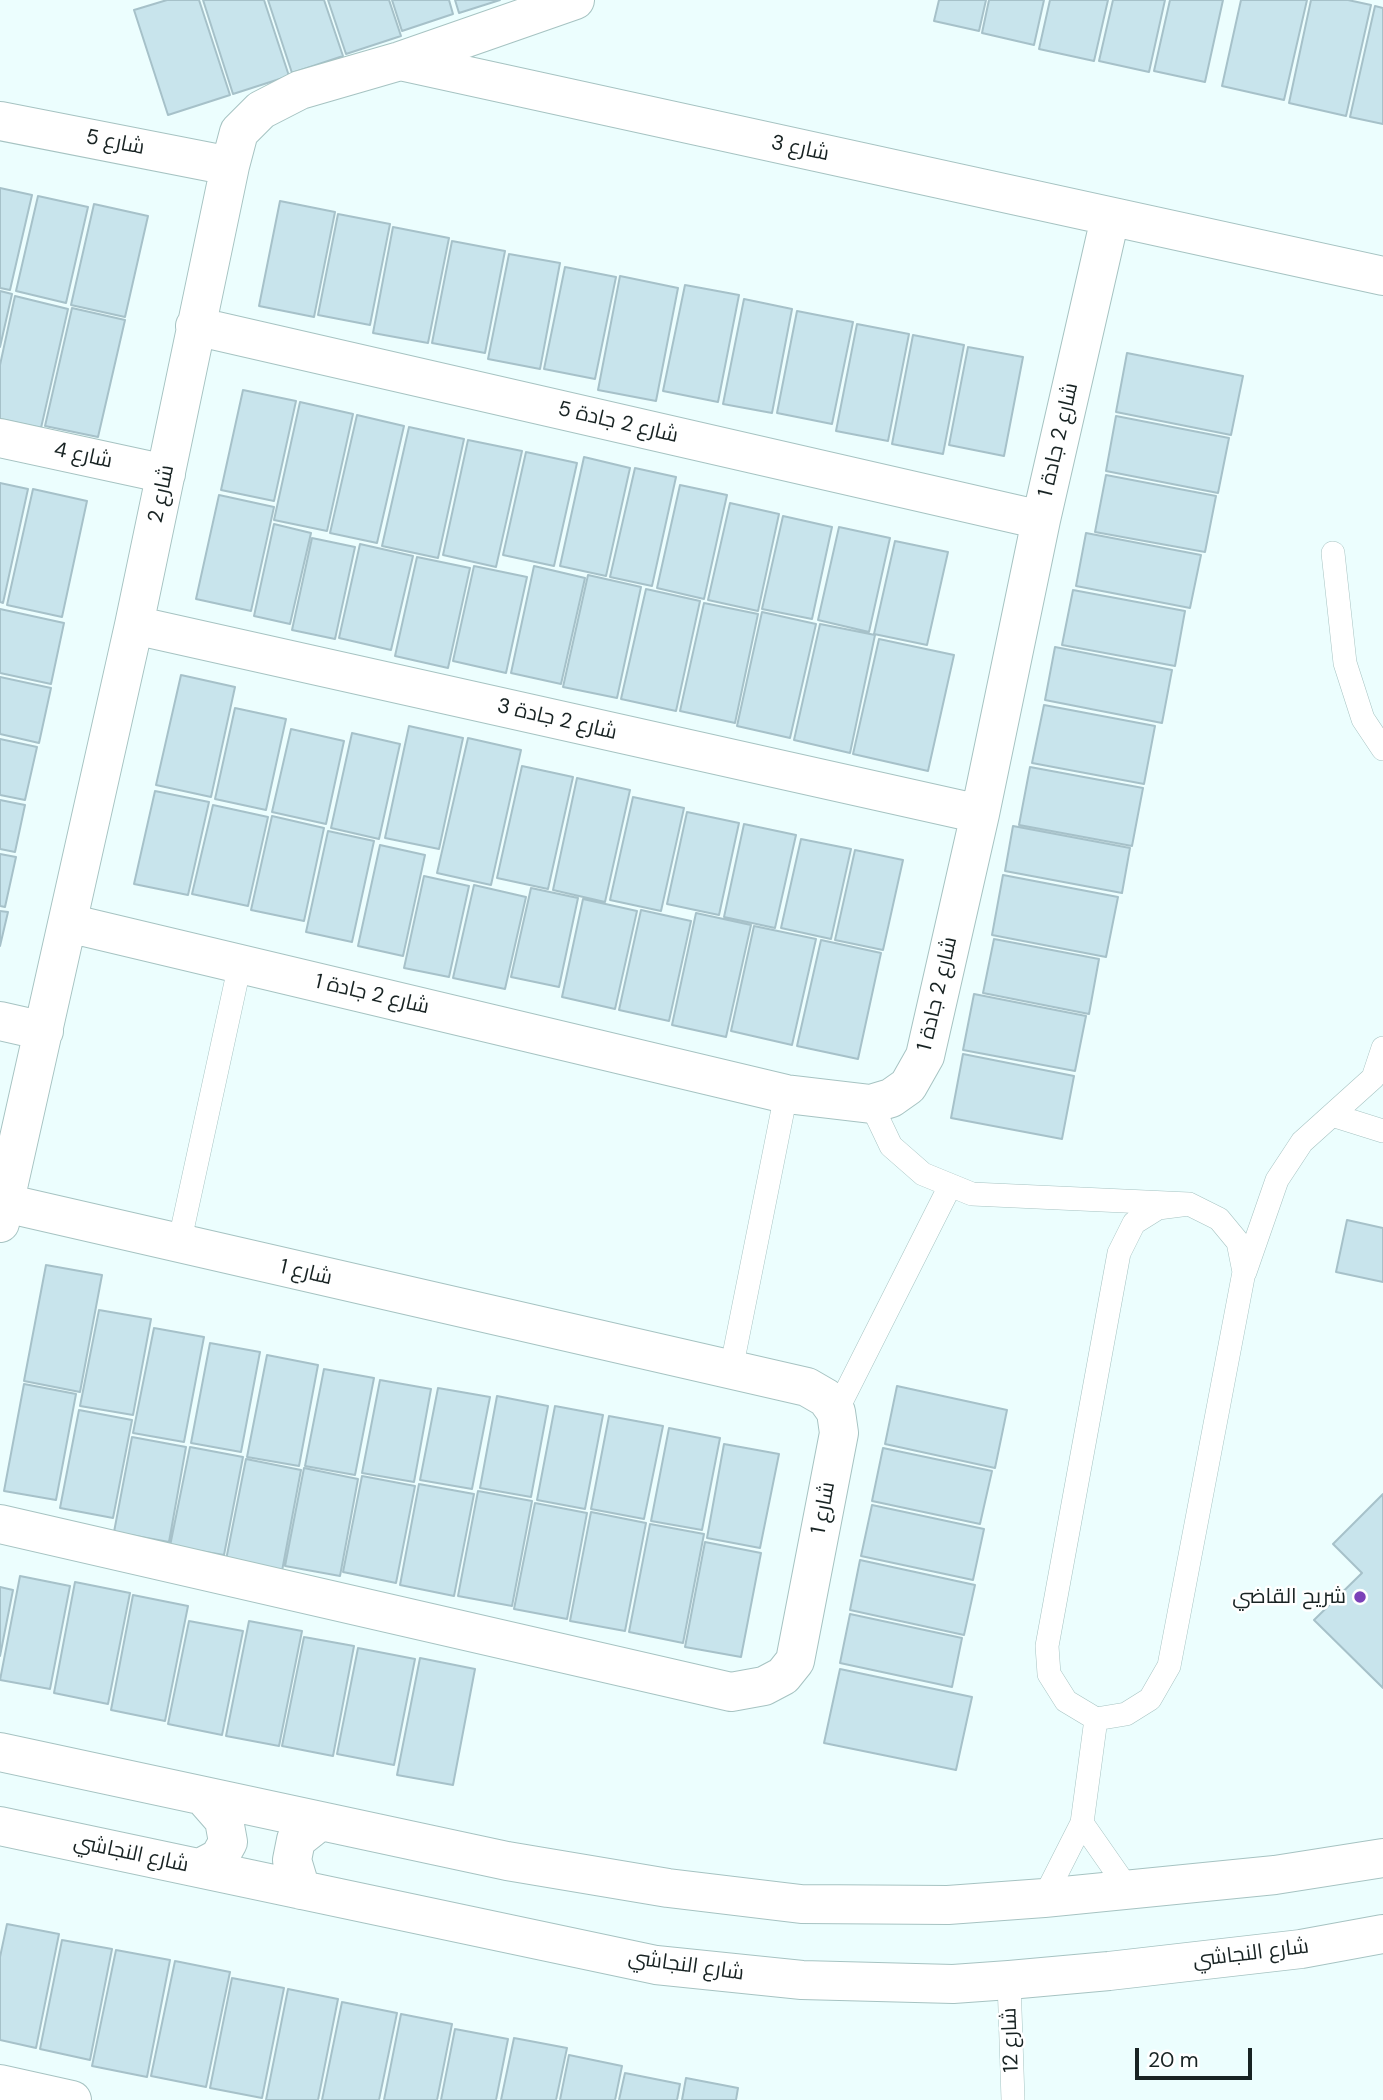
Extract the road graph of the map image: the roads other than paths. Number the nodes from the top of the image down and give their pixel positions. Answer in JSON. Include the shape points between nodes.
{"nodes":[{"id":1,"x":575,"y":0,"type":"edge"},
{"id":2,"x":400,"y":61,"type":"junction"},
{"id":3,"x":0,"y":121,"type":"edge"},
{"id":4,"x":230,"y":166,"type":"junction"},
{"id":5,"x":1110,"y":218,"type":"junction"},
{"id":6,"x":1383,"y":276,"type":"edge"},
{"id":7,"x":195,"y":326,"type":"junction"},
{"id":8,"x":0,"y":438,"type":"edge"},
{"id":9,"x":166,"y":474,"type":"junction"},
{"id":10,"x":1041,"y":520,"type":"junction"},
{"id":11,"x":1333,"y":553,"type":"dead end"},
{"id":12,"x":134,"y":625,"type":"junction"},
{"id":13,"x":1383,"y":749,"type":"edge"},
{"id":14,"x":980,"y":814,"type":"junction"},
{"id":15,"x":68,"y":923,"type":"junction"},
{"id":16,"x":240,"y":964,"type":"junction"},
{"id":17,"x":0,"y":1021,"type":"edge"},
{"id":18,"x":44,"y":1031,"type":"junction"},
{"id":19,"x":1383,"y":1048,"type":"edge"},
{"id":20,"x":1378,"y":1076,"type":"edge"},
{"id":21,"x":786,"y":1094,"type":"junction"},
{"id":22,"x":14,"y":1096,"type":"edge"},
{"id":23,"x":871,"y":1104,"type":"junction"},
{"id":24,"x":1332,"y":1115,"type":"junction"},
{"id":25,"x":1383,"y":1131,"type":"edge"},
{"id":26,"x":950,"y":1186,"type":"junction"},
{"id":27,"x":1189,"y":1204,"type":"junction"},
{"id":28,"x":2,"y":1213,"type":"edge"},
{"id":29,"x":179,"y":1244,"type":"junction"},
{"id":30,"x":1244,"y":1272,"type":"junction"},
{"id":31,"x":731,"y":1370,"type":"junction"},
{"id":32,"x":836,"y":1412,"type":"junction"},
{"id":33,"x":0,"y":1524,"type":"edge"},
{"id":34,"x":1096,"y":1719,"type":"junction"},
{"id":35,"x":0,"y":1752,"type":"edge"},
{"id":36,"x":203,"y":1796,"type":"junction"},
{"id":37,"x":320,"y":1821,"type":"junction"},
{"id":38,"x":1082,"y":1823,"type":"junction"},
{"id":39,"x":0,"y":1826,"type":"edge"},
{"id":40,"x":1383,"y":1858,"type":"edge"},
{"id":41,"x":200,"y":1868,"type":"junction"},
{"id":42,"x":301,"y":1889,"type":"junction"},
{"id":43,"x":1128,"y":1889,"type":"junction"},
{"id":44,"x":1044,"y":1898,"type":"junction"},
{"id":45,"x":1383,"y":1934,"type":"edge"},
{"id":46,"x":1009,"y":1980,"type":"junction"},
{"id":47,"x":0,"y":2084,"type":"edge"},
{"id":48,"x":72,"y":2100,"type":"edge"},
{"id":49,"x":1013,"y":2100,"type":"edge"}],
"edges":[{"from":1,"to":2,"type":"street"},
{"from":2,"to":4,"type":"street","name":"شارع 2","via":[[300,90],[261,110],[239,132]]},
{"from":2,"to":5,"type":"street","name":"شارع 3"},
{"from":3,"to":4,"type":"street","name":"شارع 5"},
{"from":4,"to":7,"type":"street","name":"شارع 2"},
{"from":5,"to":6,"type":"street","name":"شارع 3"},
{"from":5,"to":10,"type":"street","name":"شارع 2 جادة 1"},
{"from":7,"to":9,"type":"street","name":"شارع 2"},
{"from":7,"to":10,"type":"street","name":"شارع 2 جادة 5"},
{"from":8,"to":9,"type":"street","name":"شارع 4"},
{"from":9,"to":12,"type":"street","name":"شارع 2"},
{"from":10,"to":14,"type":"street","name":"شارع 2 جادة 1"},
{"from":11,"to":13,"type":"lane","via":[[1345,663],[1363,719]]},
{"from":12,"to":14,"type":"street","name":"شارع 2 جادة 3"},
{"from":12,"to":15,"type":"street","name":"شارع 2"},
{"from":14,"to":23,"type":"street","name":"شارع 2 جادة 1","via":[[925,1056],[908,1086]]},
{"from":15,"to":16,"type":"street","name":"شارع 2 جادة 1"},
{"from":15,"to":18,"type":"street","name":"شارع 2"},
{"from":16,"to":21,"type":"street","name":"شارع 2 جادة 1"},
{"from":16,"to":29,"type":"lane"},
{"from":17,"to":18,"type":"street"},
{"from":18,"to":22,"type":"street","name":"شارع 2"},
{"from":19,"to":20,"type":"lane"},
{"from":20,"to":24,"type":"lane"},
{"from":21,"to":23,"type":"street","name":"شارع 2 جادة 1"},
{"from":21,"to":31,"type":"lane"},
{"from":22,"to":28,"type":"street","name":"شارع 2"},
{"from":23,"to":26,"type":"lane","via":[[891,1146],[923,1174]]},
{"from":24,"to":25,"type":"lane"},
{"from":24,"to":30,"type":"lane","via":[[1302,1142],[1277,1180]]},
{"from":26,"to":27,"type":"lane","via":[[972,1194]]},
{"from":26,"to":32,"type":"lane"},
{"from":27,"to":30,"type":"lane","via":[[1219,1219],[1238,1242]]},
{"from":27,"to":34,"type":"lane","via":[[1158,1208],[1134,1223],[1119,1253],[1047,1646],[1049,1674],[1066,1701]]},
{"from":28,"to":29,"type":"street","name":"شارع 1"},
{"from":29,"to":31,"type":"street","name":"شارع 1"},
{"from":30,"to":34,"type":"lane","via":[[1169,1666],[1150,1699],[1126,1714]]},
{"from":31,"to":32,"type":"street","name":"شارع 1","via":[[807,1387],[826,1398]]},
{"from":32,"to":33,"type":"street","name":"شارع 1","via":[[839,1433],[795,1661],[783,1676],[764,1686],[731,1692]]},
{"from":34,"to":38,"type":"lane"},
{"from":35,"to":36,"type":"street"},
{"from":36,"to":37,"type":"street"},
{"from":36,"to":41,"type":"street","via":[[224,1820],[228,1842],[219,1858]]},
{"from":37,"to":42,"type":"street","via":[[296,1840],[292,1860]]},
{"from":37,"to":44,"type":"street","via":[[506,1861],[801,1904],[948,1905]]},
{"from":38,"to":43,"type":"lane"},
{"from":38,"to":44,"type":"lane"},
{"from":39,"to":41,"type":"street","name":"شارع النجاشي"},
{"from":40,"to":43,"type":"street","via":[[1275,1875]]},
{"from":41,"to":42,"type":"street","name":"شارع النجاشي"},
{"from":42,"to":46,"type":"street","name":"شارع النجاشي","via":[[656,1965],[802,1980],[953,1984]]},
{"from":43,"to":44,"type":"street"},
{"from":45,"to":46,"type":"street","name":"شارع النجاشي","via":[[1301,1949]]},
{"from":46,"to":49,"type":"lane","name":"شارع 12"},
{"from":47,"to":48,"type":"street"}]}
